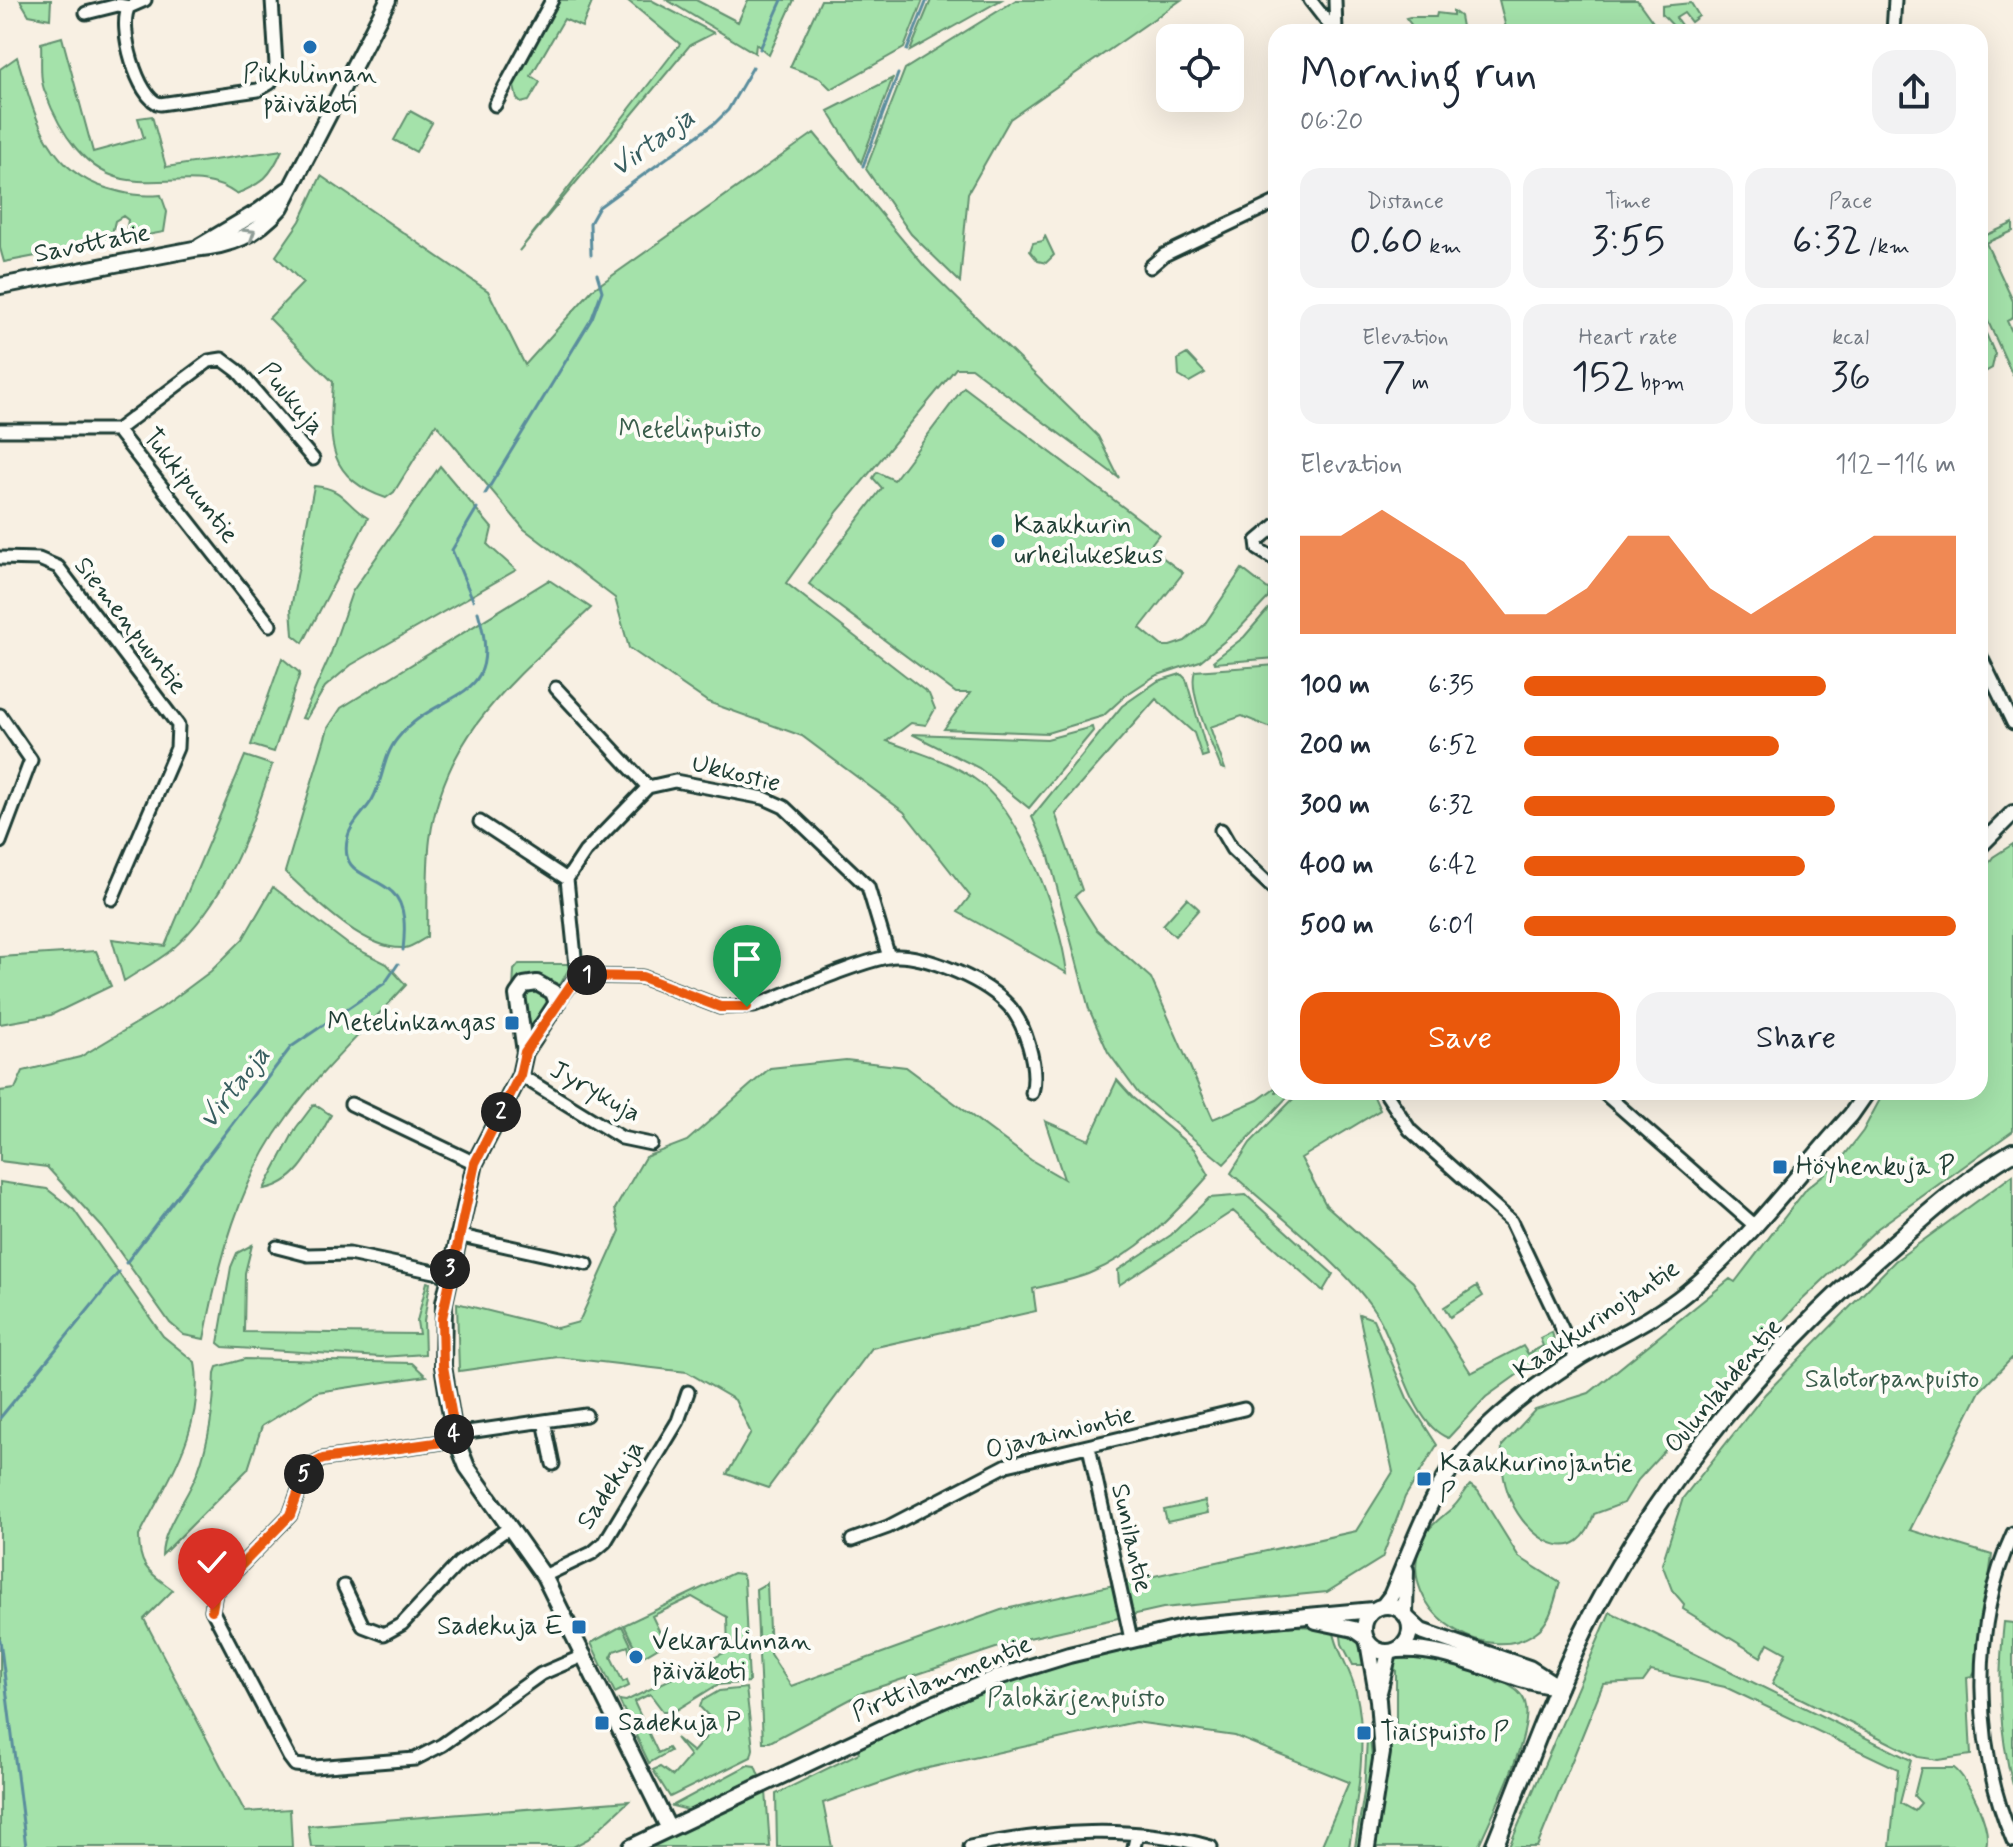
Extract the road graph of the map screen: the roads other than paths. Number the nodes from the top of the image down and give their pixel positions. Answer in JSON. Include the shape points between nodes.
{"nodes":[{"id":1,"x":145,"y":0,"type":"edge"},
{"id":2,"x":272,"y":0,"type":"edge"},
{"id":3,"x":388,"y":0,"type":"edge"},
{"id":4,"x":552,"y":0,"type":"edge"},
{"id":5,"x":1310,"y":0,"type":"edge"},
{"id":6,"x":1335,"y":0,"type":"edge"},
{"id":7,"x":1895,"y":0,"type":"edge"},
{"id":8,"x":129,"y":7,"type":"junction"},
{"id":9,"x":86,"y":13,"type":"dead end"},
{"id":10,"x":1330,"y":24,"type":"edge"},
{"id":11,"x":1336,"y":24,"type":"edge"},
{"id":12,"x":1894,"y":24,"type":"edge"},
{"id":13,"x":495,"y":105,"type":"dead end"},
{"id":14,"x":1268,"y":206,"type":"edge"},
{"id":15,"x":1150,"y":267,"type":"dead end"},
{"id":16,"x":0,"y":286,"type":"edge"},
{"id":17,"x":0,"y":430,"type":"edge"},
{"id":18,"x":117,"y":430,"type":"junction"},
{"id":19,"x":313,"y":459,"type":"dead end"},
{"id":20,"x":1268,"y":532,"type":"edge"},
{"id":21,"x":1268,"y":555,"type":"edge"},
{"id":22,"x":0,"y":558,"type":"edge"},
{"id":23,"x":270,"y":625,"type":"dead end"},
{"id":24,"x":1988,"y":671,"type":"edge"},
{"id":25,"x":556,"y":688,"type":"dead end"},
{"id":26,"x":0,"y":715,"type":"edge"},
{"id":27,"x":2013,"y":723,"type":"edge"},
{"id":28,"x":648,"y":787,"type":"junction"},
{"id":29,"x":2013,"y":813,"type":"edge"},
{"id":30,"x":480,"y":822,"type":"dead end"},
{"id":31,"x":1221,"y":830,"type":"dead end"},
{"id":32,"x":1988,"y":838,"type":"edge"},
{"id":33,"x":0,"y":842,"type":"edge"},
{"id":34,"x":567,"y":879,"type":"junction"},
{"id":35,"x":1268,"y":883,"type":"edge"},
{"id":36,"x":112,"y":899,"type":"dead end"},
{"id":37,"x":889,"y":957,"type":"junction"},
{"id":38,"x":577,"y":976,"type":"junction"},
{"id":39,"x":557,"y":1003,"type":"junction"},
{"id":40,"x":525,"y":1052,"type":"junction"},
{"id":41,"x":520,"y":1075,"type":"junction"},
{"id":42,"x":1032,"y":1093,"type":"dead end"},
{"id":43,"x":1390,"y":1100,"type":"edge"},
{"id":44,"x":1612,"y":1100,"type":"edge"},
{"id":45,"x":1861,"y":1100,"type":"edge"},
{"id":46,"x":351,"y":1104,"type":"dead end"},
{"id":47,"x":651,"y":1144,"type":"dead end"},
{"id":48,"x":2013,"y":1152,"type":"edge"},
{"id":49,"x":475,"y":1163,"type":"junction"},
{"id":50,"x":1753,"y":1224,"type":"junction"},
{"id":51,"x":457,"y":1235,"type":"junction"},
{"id":52,"x":277,"y":1247,"type":"dead end"},
{"id":53,"x":587,"y":1264,"type":"dead end"},
{"id":54,"x":449,"y":1275,"type":"junction"},
{"id":55,"x":1577,"y":1360,"type":"junction"},
{"id":56,"x":688,"y":1392,"type":"dead end"},
{"id":57,"x":1244,"y":1409,"type":"dead end"},
{"id":58,"x":586,"y":1415,"type":"dead end"},
{"id":59,"x":544,"y":1421,"type":"junction"},
{"id":60,"x":455,"y":1437,"type":"junction"},
{"id":61,"x":1089,"y":1447,"type":"junction"},
{"id":62,"x":553,"y":1464,"type":"dead end"},
{"id":63,"x":510,"y":1527,"type":"junction"},
{"id":64,"x":2013,"y":1533,"type":"edge"},
{"id":65,"x":852,"y":1540,"type":"dead end"},
{"id":66,"x":1406,"y":1563,"type":"junction"},
{"id":67,"x":544,"y":1576,"type":"junction"},
{"id":68,"x":344,"y":1586,"type":"dead end"},
{"id":69,"x":1378,"y":1608,"type":"junction"},
{"id":70,"x":1407,"y":1616,"type":"junction"},
{"id":71,"x":1291,"y":1619,"type":"junction"},
{"id":72,"x":1131,"y":1639,"type":"junction"},
{"id":73,"x":1366,"y":1639,"type":"junction"},
{"id":74,"x":1393,"y":1651,"type":"junction"},
{"id":75,"x":585,"y":1655,"type":"junction"},
{"id":76,"x":1559,"y":1687,"type":"junction"},
{"id":77,"x":1378,"y":1700,"type":"junction"},
{"id":78,"x":669,"y":1829,"type":"junction"},
{"id":79,"x":1137,"y":1834,"type":"junction"},
{"id":80,"x":2009,"y":1842,"type":"edge"},
{"id":81,"x":631,"y":1847,"type":"edge"},
{"id":82,"x":970,"y":1847,"type":"edge"},
{"id":83,"x":1134,"y":1847,"type":"edge"},
{"id":84,"x":1211,"y":1847,"type":"edge"},
{"id":85,"x":1367,"y":1847,"type":"edge"},
{"id":86,"x":1494,"y":1847,"type":"edge"}],
"edges":[{"from":1,"to":8,"type":"street"},
{"from":2,"to":8,"type":"street","via":[[276,65],[270,83],[258,90],[160,104],[151,102],[141,89],[124,25]]},
{"from":3,"to":16,"type":"street","name":"Savottatie","via":[[281,207],[258,229],[222,247]]},
{"from":4,"to":13,"type":"street"},
{"from":5,"to":10,"type":"street"},
{"from":6,"to":11,"type":"street"},
{"from":7,"to":12,"type":"street"},
{"from":8,"to":9,"type":"street"},
{"from":14,"to":15,"type":"street","via":[[1164,255]]},
{"from":17,"to":18,"type":"street","name":"Tukkipuuntie"},
{"from":18,"to":19,"type":"street","name":"Puukuja","via":[[209,361],[222,359]]},
{"from":18,"to":23,"type":"street","name":"Tukkipuuntie"},
{"from":20,"to":21,"type":"street","via":[[1257,541],[1258,549]]},
{"from":22,"to":36,"type":"street","name":"Siemenpuuntie","via":[[39,559],[58,567],[178,725],[177,748]]},
{"from":24,"to":27,"type":"street"},
{"from":25,"to":28,"type":"street"},
{"from":26,"to":33,"type":"street","via":[[31,760]]},
{"from":28,"to":34,"type":"street","via":[[585,852]]},
{"from":28,"to":37,"type":"street","name":"Ukkostie","via":[[675,781],[764,798],[784,807],[868,887]]},
{"from":29,"to":32,"type":"street"},
{"from":30,"to":34,"type":"street"},
{"from":31,"to":35,"type":"street","via":[[1232,849]]},
{"from":34,"to":38,"type":"street"},
{"from":37,"to":38,"type":"street","via":[[740,1009],[720,1007],[642,977]]},
{"from":37,"to":42,"type":"street","via":[[934,960],[1005,1001],[1019,1022],[1036,1078]]},
{"from":38,"to":39,"type":"street"},
{"from":39,"to":40,"type":"street"},
{"from":39,"to":40,"type":"street","via":[[553,992],[537,983],[518,991]]},
{"from":40,"to":41,"type":"street"},
{"from":41,"to":47,"type":"street","name":"Jyrykuja","via":[[622,1138]]},
{"from":41,"to":49,"type":"street"},
{"from":43,"to":55,"type":"street","via":[[1410,1130],[1511,1221]]},
{"from":44,"to":50,"type":"street"},
{"from":45,"to":50,"type":"street","name":"Kaakkurinojantie"},
{"from":46,"to":49,"type":"street"},
{"from":48,"to":76,"type":"main road","name":"Oulunlahdentie","via":[[1846,1285],[1772,1361],[1631,1544]]},
{"from":49,"to":51,"type":"street"},
{"from":50,"to":55,"type":"street","name":"Kaakkurinojantie","via":[[1685,1293]]},
{"from":51,"to":53,"type":"street"},
{"from":51,"to":54,"type":"street"},
{"from":52,"to":54,"type":"street","via":[[308,1255],[349,1254]]},
{"from":54,"to":60,"type":"street","via":[[441,1334]]},
{"from":55,"to":66,"type":"street","name":"Kaakkurinojantie","via":[[1508,1409],[1462,1457],[1424,1515]]},
{"from":56,"to":67,"type":"street","name":"Sadekuja","via":[[678,1421],[605,1542]]},
{"from":57,"to":61,"type":"street","name":"Ojavainiontie"},
{"from":58,"to":59,"type":"street"},
{"from":59,"to":60,"type":"street"},
{"from":59,"to":62,"type":"street"},
{"from":60,"to":63,"type":"street","via":[[474,1480]]},
{"from":60,"to":75,"type":"street","via":[[308,1466],[290,1515],[215,1592],[212,1610],[289,1757],[295,1765],[315,1767],[415,1759],[541,1674]]},
{"from":61,"to":65,"type":"street","name":"Ojavainiontie","via":[[993,1470],[888,1527]]},
{"from":61,"to":72,"type":"street","name":"Sunilantie"},
{"from":63,"to":67,"type":"street"},
{"from":63,"to":68,"type":"street","via":[[459,1563],[402,1624],[384,1634],[363,1626]]},
{"from":64,"to":80,"type":"street","via":[[1992,1593],[1983,1691],[1988,1755]]},
{"from":66,"to":69,"type":"street","name":"Kaakkurinojantie"},
{"from":66,"to":70,"type":"street","name":"Kaakkurinojantie"},
{"from":67,"to":75,"type":"street"},
{"from":69,"to":70,"type":"street","via":[[1396,1607]]},
{"from":69,"to":71,"type":"street","name":"Pirttilammentie"},
{"from":69,"to":73,"type":"street","via":[[1365,1620]]},
{"from":70,"to":74,"type":"street","via":[[1410,1636]]},
{"from":70,"to":76,"type":"street","via":[[1421,1631],[1529,1668]]},
{"from":71,"to":72,"type":"street","name":"Pirttilammentie","via":[[1187,1627]]},
{"from":71,"to":73,"type":"street","name":"Pirttilammentie","via":[[1337,1624]]},
{"from":72,"to":78,"type":"street","name":"Pirttilammentie","via":[[998,1677]]},
{"from":73,"to":74,"type":"street","via":[[1380,1651]]},
{"from":73,"to":77,"type":"street"},
{"from":74,"to":76,"type":"street","via":[[1452,1653],[1526,1682]]},
{"from":74,"to":77,"type":"street"},
{"from":75,"to":78,"type":"street"},
{"from":76,"to":86,"type":"main road","name":"Oulunlahdentie"},
{"from":77,"to":85,"type":"street","via":[[1382,1753]]},
{"from":78,"to":81,"type":"street","name":"Pirttilammentie"},
{"from":79,"to":82,"type":"street","via":[[1069,1832]]},
{"from":79,"to":83,"type":"street"},
{"from":79,"to":84,"type":"street"}]}
